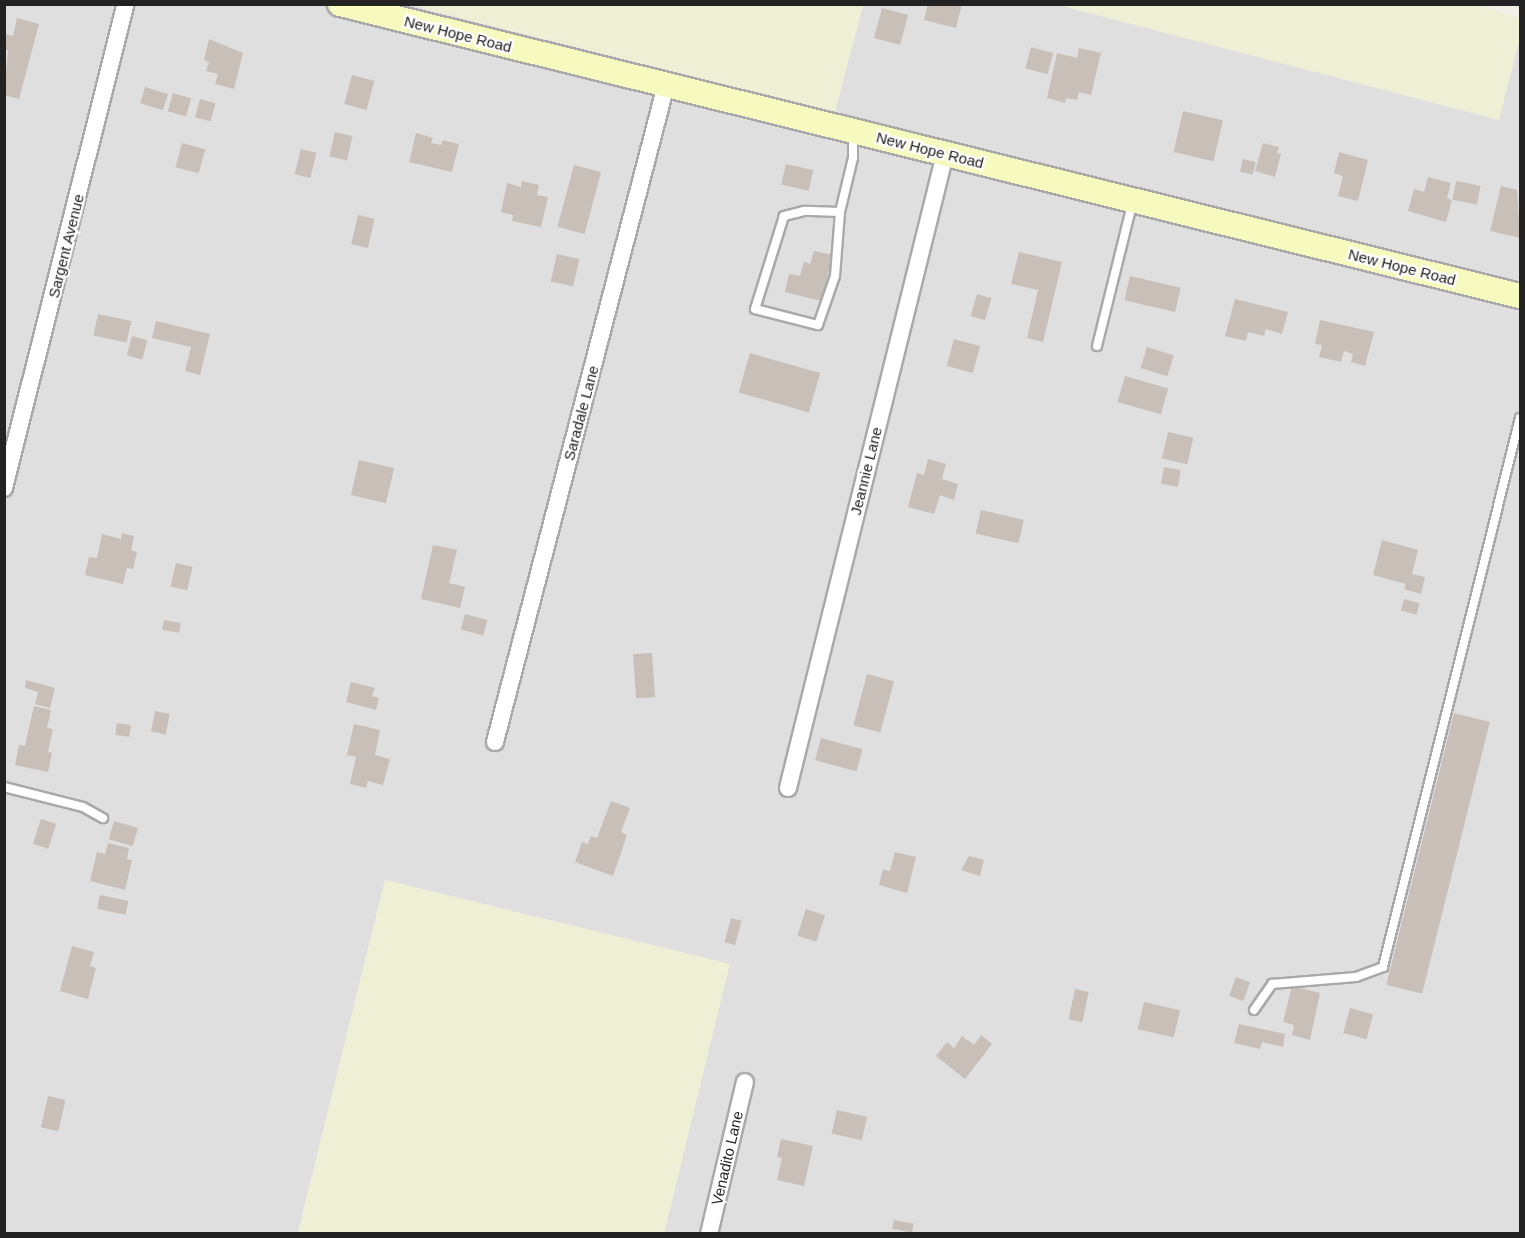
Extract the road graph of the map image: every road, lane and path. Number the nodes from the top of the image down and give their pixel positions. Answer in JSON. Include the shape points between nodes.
{"nodes":[{"id":1,"x":126,"y":4,"type":"edge"},
{"id":2,"x":340,"y":4,"type":"edge"},
{"id":3,"x":666,"y":85,"type":"junction"},
{"id":4,"x":852,"y":131,"type":"junction"},
{"id":5,"x":945,"y":154,"type":"junction"},
{"id":6,"x":1133,"y":200,"type":"junction"},
{"id":7,"x":840,"y":212,"type":"junction"},
{"id":8,"x":1521,"y":296,"type":"edge"},
{"id":9,"x":1097,"y":346,"type":"dead end"},
{"id":10,"x":1521,"y":418,"type":"edge"},
{"id":11,"x":4,"y":488,"type":"edge"},
{"id":12,"x":495,"y":742,"type":"dead end"},
{"id":13,"x":4,"y":787,"type":"edge"},
{"id":14,"x":788,"y":788,"type":"dead end"},
{"id":15,"x":103,"y":818,"type":"dead end"},
{"id":16,"x":1254,"y":1010,"type":"dead end"},
{"id":17,"x":745,"y":1082,"type":"dead end"},
{"id":18,"x":709,"y":1233,"type":"edge"}],
"edges":[{"from":1,"to":11,"type":"street","name":"Sargent Avenue"},
{"from":2,"to":3,"type":"main road","name":"New Hope Road"},
{"from":3,"to":4,"type":"main road","name":"New Hope Road"},
{"from":3,"to":12,"type":"street","name":"Saradale Lane"},
{"from":4,"to":5,"type":"main road","name":"New Hope Road"},
{"from":4,"to":7,"type":"lane","via":[[853,158]]},
{"from":5,"to":6,"type":"main road","name":"New Hope Road"},
{"from":5,"to":14,"type":"street","name":"Jeannie Lane"},
{"from":6,"to":8,"type":"main road","name":"New Hope Road"},
{"from":6,"to":9,"type":"lane"},
{"from":7,"to":7,"type":"lane","via":[[835,276],[818,325],[755,309],[784,216],[804,211]]},
{"from":10,"to":16,"type":"lane","via":[[1383,967],[1356,976],[1272,984]]},
{"from":13,"to":15,"type":"lane","via":[[82,807]]},
{"from":17,"to":18,"type":"street","name":"Venadito Lane"}]}
